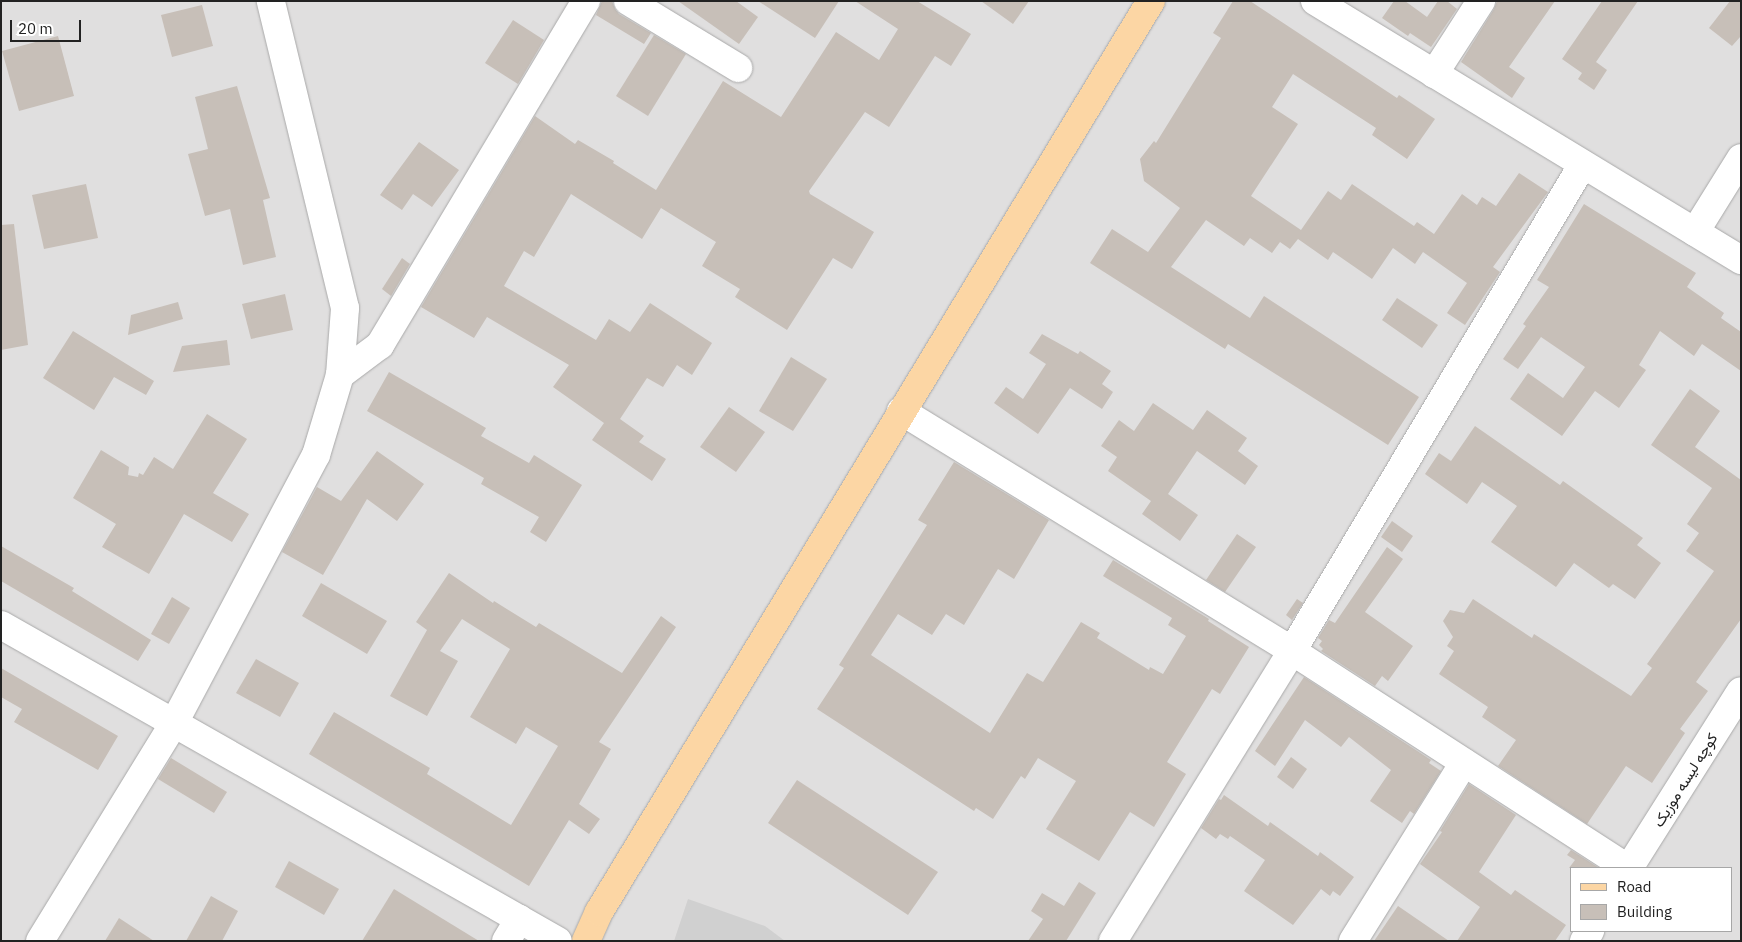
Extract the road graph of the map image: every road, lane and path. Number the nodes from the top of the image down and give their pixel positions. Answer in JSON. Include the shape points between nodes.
{"nodes":[{"id":1,"x":271,"y":1,"type":"edge"},
{"id":2,"x":586,"y":1,"type":"edge"},
{"id":3,"x":628,"y":1,"type":"edge"},
{"id":4,"x":1151,"y":1,"type":"edge"},
{"id":5,"x":1315,"y":1,"type":"edge"},
{"id":6,"x":1481,"y":1,"type":"edge"},
{"id":7,"x":738,"y":68,"type":"dead end"},
{"id":8,"x":1434,"y":74,"type":"junction"},
{"id":9,"x":1741,"y":158,"type":"edge"},
{"id":10,"x":1583,"y":164,"type":"junction"},
{"id":11,"x":1695,"y":232,"type":"junction"},
{"id":12,"x":1741,"y":260,"type":"edge"},
{"id":13,"x":340,"y":375,"type":"junction"},
{"id":14,"x":901,"y":411,"type":"junction"},
{"id":15,"x":1,"y":624,"type":"edge"},
{"id":16,"x":1292,"y":651,"type":"junction"},
{"id":17,"x":1741,"y":691,"type":"edge"},
{"id":18,"x":174,"y":723,"type":"junction"},
{"id":19,"x":1464,"y":763,"type":"junction"},
{"id":20,"x":1626,"y":867,"type":"edge"},
{"id":21,"x":1629,"y":867,"type":"edge"},
{"id":22,"x":599,"y":912,"type":"junction"},
{"id":23,"x":513,"y":930,"type":"edge"},
{"id":24,"x":40,"y":941,"type":"edge"},
{"id":25,"x":558,"y":941,"type":"edge"},
{"id":26,"x":575,"y":941,"type":"edge"},
{"id":27,"x":586,"y":941,"type":"edge"},
{"id":28,"x":1112,"y":941,"type":"edge"},
{"id":29,"x":1353,"y":941,"type":"edge"}],
"edges":[{"from":1,"to":13,"type":"street","via":[[345,308]]},
{"from":2,"to":13,"type":"street","via":[[380,345]]},
{"from":3,"to":7,"type":"street"},
{"from":4,"to":14,"type":"main road"},
{"from":5,"to":8,"type":"street"},
{"from":6,"to":8,"type":"street"},
{"from":8,"to":10,"type":"street"},
{"from":9,"to":11,"type":"street"},
{"from":10,"to":11,"type":"street"},
{"from":10,"to":16,"type":"street"},
{"from":11,"to":12,"type":"street"},
{"from":13,"to":18,"type":"street","via":[[316,454]]},
{"from":14,"to":16,"type":"street"},
{"from":14,"to":22,"type":"main road"},
{"from":15,"to":18,"type":"street"},
{"from":16,"to":19,"type":"street"},
{"from":16,"to":28,"type":"street"},
{"from":17,"to":21,"type":"street","name":"کوچه لیسه موزیک"},
{"from":18,"to":23,"type":"street"},
{"from":18,"to":24,"type":"street"},
{"from":19,"to":20,"type":"street"},
{"from":19,"to":29,"type":"street"},
{"from":22,"to":26,"type":"main road"},
{"from":22,"to":27,"type":"main road"},
{"from":23,"to":25,"type":"street"}]}
